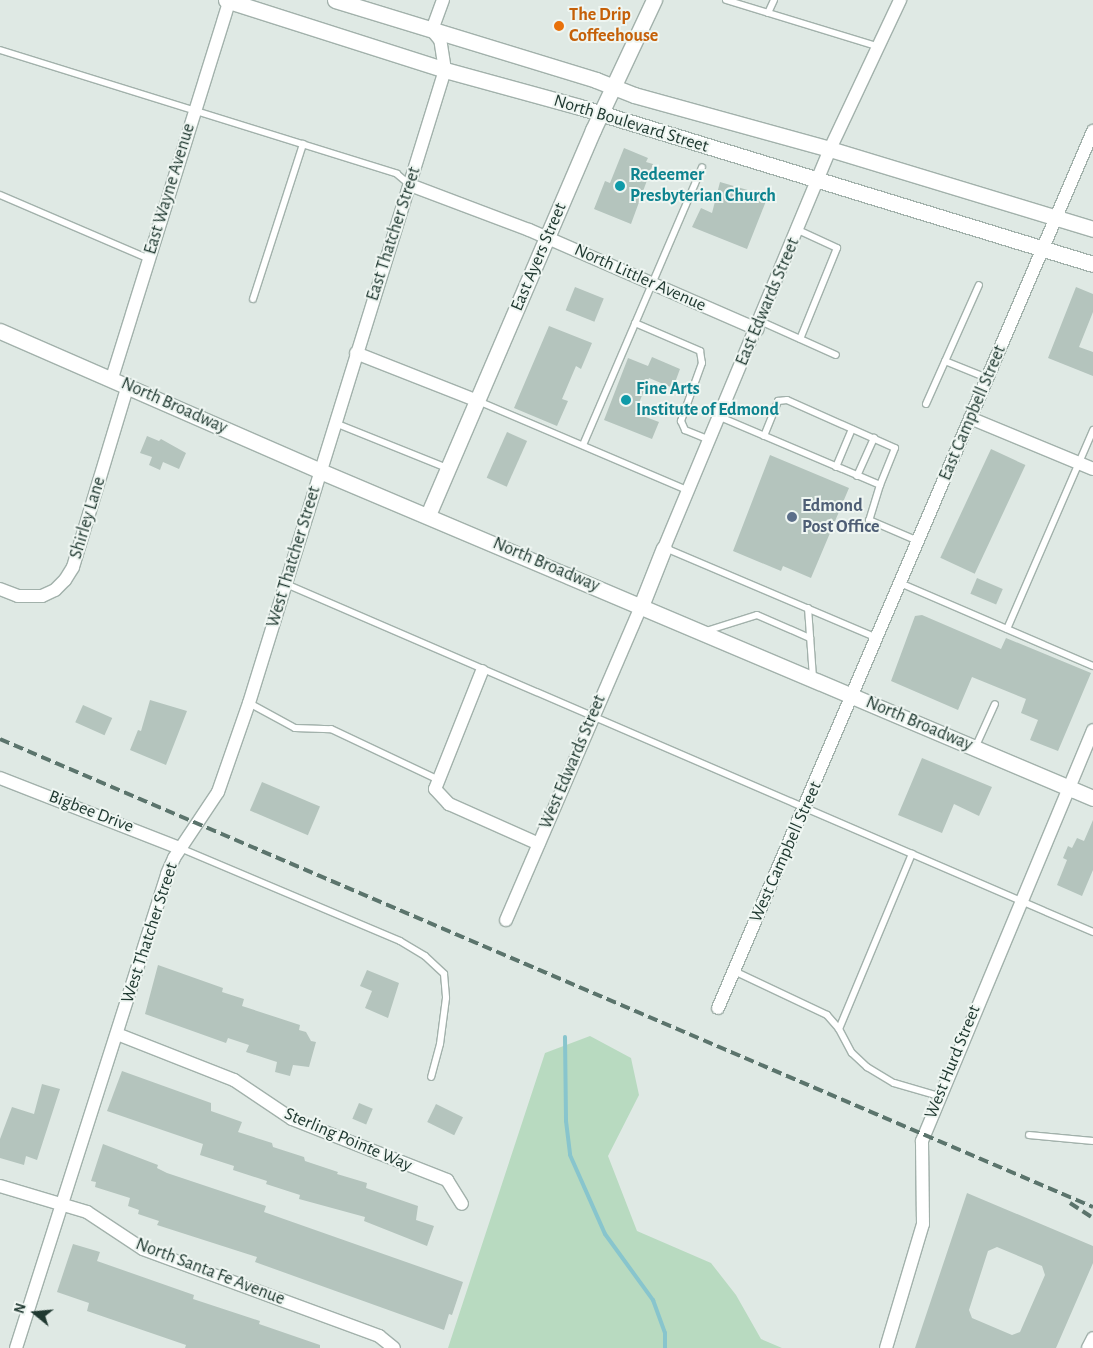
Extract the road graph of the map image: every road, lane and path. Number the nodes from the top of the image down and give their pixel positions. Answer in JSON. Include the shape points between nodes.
{"nodes":[{"id":1,"x":229,"y":0,"type":"edge"},
{"id":2,"x":335,"y":0,"type":"edge"},
{"id":3,"x":443,"y":0,"type":"edge"},
{"id":4,"x":654,"y":0,"type":"edge"},
{"id":5,"x":726,"y":0,"type":"edge"},
{"id":6,"x":774,"y":0,"type":"edge"},
{"id":7,"x":900,"y":0,"type":"edge"},
{"id":8,"x":768,"y":13,"type":"junction"},
{"id":9,"x":432,"y":30,"type":"junction"},
{"id":10,"x":880,"y":47,"type":"junction"},
{"id":11,"x":0,"y":50,"type":"edge"},
{"id":12,"x":445,"y":70,"type":"junction"},
{"id":13,"x":614,"y":86,"type":"junction"},
{"id":14,"x":194,"y":109,"type":"junction"},
{"id":15,"x":601,"y":114,"type":"junction"},
{"id":16,"x":1093,"y":131,"type":"edge"},
{"id":17,"x":303,"y":144,"type":"junction"},
{"id":18,"x":830,"y":148,"type":"junction"},
{"id":19,"x":702,"y":167,"type":"dead end"},
{"id":20,"x":819,"y":181,"type":"junction"},
{"id":21,"x":410,"y":185,"type":"junction"},
{"id":22,"x":0,"y":195,"type":"edge"},
{"id":23,"x":1055,"y":218,"type":"junction"},
{"id":24,"x":1093,"y":229,"type":"edge"},
{"id":25,"x":798,"y":230,"type":"junction"},
{"id":26,"x":547,"y":238,"type":"junction"},
{"id":27,"x":1042,"y":248,"type":"junction"},
{"id":28,"x":149,"y":259,"type":"junction"},
{"id":29,"x":1093,"y":264,"type":"edge"},
{"id":30,"x":652,"y":284,"type":"junction"},
{"id":31,"x":978,"y":285,"type":"dead end"},
{"id":32,"x":253,"y":299,"type":"dead end"},
{"id":33,"x":636,"y":323,"type":"junction"},
{"id":34,"x":758,"y":325,"type":"junction"},
{"id":35,"x":0,"y":331,"type":"edge"},
{"id":36,"x":800,"y":338,"type":"junction"},
{"id":37,"x":356,"y":352,"type":"junction"},
{"id":38,"x":836,"y":355,"type":"dead end"},
{"id":39,"x":945,"y":361,"type":"junction"},
{"id":40,"x":112,"y":378,"type":"junction"},
{"id":41,"x":988,"y":378,"type":"junction"},
{"id":42,"x":128,"y":385,"type":"junction"},
{"id":43,"x":478,"y":401,"type":"junction"},
{"id":44,"x":926,"y":404,"type":"dead end"},
{"id":45,"x":720,"y":418,"type":"junction"},
{"id":46,"x":970,"y":418,"type":"junction"},
{"id":47,"x":335,"y":423,"type":"junction"},
{"id":48,"x":852,"y":428,"type":"junction"},
{"id":49,"x":1093,"y":430,"type":"edge"},
{"id":50,"x":764,"y":436,"type":"junction"},
{"id":51,"x":874,"y":438,"type":"junction"},
{"id":52,"x":710,"y":440,"type":"junction"},
{"id":53,"x":583,"y":445,"type":"junction"},
{"id":54,"x":1078,"y":463,"type":"junction"},
{"id":55,"x":836,"y":467,"type":"junction"},
{"id":56,"x":448,"y":469,"type":"junction"},
{"id":57,"x":1093,"y":469,"type":"edge"},
{"id":58,"x":320,"y":471,"type":"junction"},
{"id":59,"x":857,"y":476,"type":"junction"},
{"id":60,"x":880,"y":486,"type":"junction"},
{"id":61,"x":689,"y":490,"type":"junction"},
{"id":62,"x":428,"y":515,"type":"junction"},
{"id":63,"x":918,"y":541,"type":"junction"},
{"id":64,"x":664,"y":548,"type":"junction"},
{"id":65,"x":286,"y":584,"type":"junction"},
{"id":66,"x":900,"y":584,"type":"junction"},
{"id":67,"x":0,"y":589,"type":"edge"},
{"id":68,"x":641,"y":606,"type":"junction"},
{"id":69,"x":808,"y":608,"type":"junction"},
{"id":70,"x":1007,"y":629,"type":"junction"},
{"id":71,"x":703,"y":632,"type":"junction"},
{"id":72,"x":810,"y":638,"type":"junction"},
{"id":73,"x":878,"y":638,"type":"junction"},
{"id":74,"x":1093,"y":666,"type":"edge"},
{"id":75,"x":482,"y":670,"type":"junction"},
{"id":76,"x":814,"y":679,"type":"junction"},
{"id":77,"x":853,"y":696,"type":"junction"},
{"id":78,"x":249,"y":703,"type":"junction"},
{"id":79,"x":995,"y":704,"type":"dead end"},
{"id":80,"x":591,"y":718,"type":"junction"},
{"id":81,"x":1093,"y":730,"type":"edge"},
{"id":82,"x":975,"y":748,"type":"junction"},
{"id":83,"x":0,"y":778,"type":"edge"},
{"id":84,"x":437,"y":779,"type":"junction"},
{"id":85,"x":1068,"y":787,"type":"junction"},
{"id":86,"x":1093,"y":798,"type":"edge"},
{"id":87,"x":806,"y":808,"type":"junction"},
{"id":88,"x":539,"y":844,"type":"junction"},
{"id":89,"x":180,"y":848,"type":"junction"},
{"id":90,"x":912,"y":854,"type":"junction"},
{"id":91,"x":1019,"y":901,"type":"junction"},
{"id":92,"x":506,"y":920,"type":"dead end"},
{"id":93,"x":1092,"y":930,"type":"edge"},
{"id":94,"x":734,"y":971,"type":"junction"},
{"id":95,"x":718,"y":1008,"type":"dead end"},
{"id":96,"x":839,"y":1029,"type":"junction"},
{"id":97,"x":117,"y":1034,"type":"junction"},
{"id":98,"x":430,"y":1077,"type":"dead end"},
{"id":99,"x":939,"y":1096,"type":"junction"},
{"id":100,"x":1029,"y":1135,"type":"dead end"},
{"id":101,"x":1093,"y":1141,"type":"edge"},
{"id":102,"x":0,"y":1186,"type":"edge"},
{"id":103,"x":462,"y":1204,"type":"dead end"},
{"id":104,"x":62,"y":1205,"type":"junction"},
{"id":105,"x":16,"y":1348,"type":"edge"},
{"id":106,"x":394,"y":1348,"type":"edge"},
{"id":107,"x":886,"y":1348,"type":"edge"}],
"edges":[{"from":1,"to":12,"type":"main road","name":"North Boulevard Street"},
{"from":1,"to":14,"type":"street","name":"East Wayne Avenue"},
{"from":2,"to":9,"type":"main road","name":"North Boulevard Street"},
{"from":3,"to":9,"type":"street"},
{"from":4,"to":13,"type":"main road","name":"East Ayers Street"},
{"from":5,"to":8,"type":"lane"},
{"from":6,"to":8,"type":"lane"},
{"from":7,"to":10,"type":"street","name":"East Edwards Street"},
{"from":8,"to":10,"type":"lane"},
{"from":9,"to":12,"type":"street","name":"East Thatcher Street","via":[[440,40]]},
{"from":9,"to":13,"type":"main road","name":"North Boulevard Street"},
{"from":10,"to":18,"type":"street","name":"East Edwards Street"},
{"from":11,"to":14,"type":"lane"},
{"from":12,"to":15,"type":"main road","name":"North Boulevard Street"},
{"from":12,"to":21,"type":"street","name":"East Thatcher Street"},
{"from":13,"to":15,"type":"main road","name":"East Ayers Street"},
{"from":13,"to":18,"type":"main road","name":"North Boulevard Street"},
{"from":14,"to":17,"type":"lane"},
{"from":14,"to":28,"type":"street","name":"East Wayne Avenue"},
{"from":15,"to":20,"type":"main road","name":"North Boulevard Street"},
{"from":15,"to":26,"type":"main road","name":"East Ayers Street"},
{"from":16,"to":23,"type":"street","name":"East Campbell Street"},
{"from":17,"to":21,"type":"lane","via":[[397,174]]},
{"from":17,"to":32,"type":"lane"},
{"from":18,"to":20,"type":"street","name":"East Edwards Street"},
{"from":18,"to":23,"type":"main road","name":"North Boulevard Street"},
{"from":19,"to":30,"type":"lane"},
{"from":20,"to":25,"type":"street","name":"East Edwards Street"},
{"from":20,"to":27,"type":"main road","name":"North Boulevard Street"},
{"from":21,"to":26,"type":"street","name":"North Littler Avenue"},
{"from":21,"to":37,"type":"street","name":"East Thatcher Street"},
{"from":22,"to":28,"type":"lane"},
{"from":23,"to":24,"type":"main road","name":"North Boulevard Street"},
{"from":23,"to":27,"type":"street","name":"East Campbell Street"},
{"from":25,"to":34,"type":"street","name":"East Edwards Street"},
{"from":25,"to":36,"type":"lane","via":[[837,248]]},
{"from":26,"to":30,"type":"street","name":"North Littler Avenue"},
{"from":26,"to":43,"type":"main road","name":"East Ayers Street"},
{"from":27,"to":29,"type":"main road","name":"North Boulevard Street"},
{"from":27,"to":41,"type":"street","name":"East Campbell Street"},
{"from":28,"to":40,"type":"street","name":"East Wayne Avenue"},
{"from":30,"to":33,"type":"lane"},
{"from":30,"to":34,"type":"street","name":"North Littler Avenue"},
{"from":31,"to":39,"type":"lane"},
{"from":33,"to":52,"type":"lane","via":[[700,351],[702,364],[681,421],[684,430]]},
{"from":33,"to":53,"type":"lane"},
{"from":34,"to":36,"type":"lane"},
{"from":34,"to":45,"type":"street","name":"East Edwards Street"},
{"from":35,"to":40,"type":"main road","name":"North Broadway"},
{"from":36,"to":38,"type":"lane"},
{"from":37,"to":43,"type":"street"},
{"from":37,"to":47,"type":"street","name":"East Thatcher Street"},
{"from":39,"to":41,"type":"lane"},
{"from":39,"to":44,"type":"lane"},
{"from":40,"to":42,"type":"main road","name":"North Broadway"},
{"from":41,"to":46,"type":"street","name":"East Campbell Street"},
{"from":42,"to":58,"type":"main road","name":"North Broadway"},
{"from":42,"to":67,"type":"street","name":"Shirley Lane","via":[[73,566],[65,580],[42,596],[18,596]]},
{"from":43,"to":53,"type":"lane"},
{"from":43,"to":56,"type":"main road","name":"East Ayers Street"},
{"from":45,"to":50,"type":"lane"},
{"from":45,"to":52,"type":"street","name":"East Edwards Street"},
{"from":46,"to":54,"type":"street"},
{"from":46,"to":63,"type":"street","name":"East Campbell Street"},
{"from":47,"to":56,"type":"lane"},
{"from":47,"to":58,"type":"street","name":"East Thatcher Street"},
{"from":48,"to":50,"type":"lane","via":[[783,399],[778,401]]},
{"from":48,"to":51,"type":"lane"},
{"from":48,"to":55,"type":"lane"},
{"from":49,"to":54,"type":"lane"},
{"from":50,"to":55,"type":"lane"},
{"from":51,"to":59,"type":"lane"},
{"from":51,"to":60,"type":"lane","via":[[896,450]]},
{"from":52,"to":61,"type":"street","name":"East Edwards Street"},
{"from":53,"to":61,"type":"lane"},
{"from":54,"to":57,"type":"street"},
{"from":54,"to":70,"type":"lane"},
{"from":55,"to":59,"type":"lane"},
{"from":56,"to":62,"type":"main road","name":"East Ayers Street"},
{"from":58,"to":62,"type":"main road","name":"North Broadway"},
{"from":58,"to":65,"type":"street","name":"West Thatcher Street"},
{"from":59,"to":60,"type":"lane"},
{"from":60,"to":63,"type":"lane","via":[[869,520]]},
{"from":61,"to":64,"type":"street","name":"East Edwards Street"},
{"from":62,"to":68,"type":"main road","name":"North Broadway"},
{"from":63,"to":66,"type":"street","name":"East Campbell Street"},
{"from":64,"to":68,"type":"main road","name":"East Edwards Street"},
{"from":64,"to":69,"type":"lane"},
{"from":65,"to":75,"type":"lane"},
{"from":65,"to":78,"type":"street","name":"West Thatcher Street"},
{"from":66,"to":70,"type":"lane"},
{"from":66,"to":73,"type":"street","name":"East Campbell Street"},
{"from":68,"to":71,"type":"main road","name":"North Broadway"},
{"from":68,"to":80,"type":"street","name":"West Edwards Street"},
{"from":69,"to":72,"type":"lane"},
{"from":69,"to":73,"type":"lane"},
{"from":70,"to":74,"type":"lane"},
{"from":71,"to":72,"type":"lane","via":[[757,615]]},
{"from":71,"to":76,"type":"main road","name":"North Broadway"},
{"from":72,"to":76,"type":"lane"},
{"from":73,"to":77,"type":"street","name":"East Campbell Street"},
{"from":75,"to":80,"type":"lane"},
{"from":75,"to":84,"type":"street"},
{"from":76,"to":77,"type":"main road","name":"North Broadway"},
{"from":77,"to":82,"type":"main road","name":"North Broadway"},
{"from":77,"to":87,"type":"street","name":"West Campbell Street"},
{"from":78,"to":84,"type":"lane","via":[[295,728],[331,729]]},
{"from":78,"to":89,"type":"street","name":"West Thatcher Street","via":[[218,792]]},
{"from":79,"to":82,"type":"lane"},
{"from":80,"to":87,"type":"lane"},
{"from":80,"to":88,"type":"street","name":"West Edwards Street"},
{"from":81,"to":85,"type":"street","name":"West Hurd Street"},
{"from":82,"to":85,"type":"main road","name":"North Broadway"},
{"from":83,"to":89,"type":"street","name":"Bigbee Drive"},
{"from":84,"to":88,"type":"street","via":[[435,789],[439,797],[449,804]]},
{"from":85,"to":86,"type":"main road","name":"North Broadway"},
{"from":85,"to":91,"type":"street","name":"West Hurd Street"},
{"from":87,"to":90,"type":"lane"},
{"from":87,"to":94,"type":"street","name":"West Campbell Street"},
{"from":88,"to":92,"type":"street","name":"West Edwards Street"},
{"from":89,"to":97,"type":"street","name":"West Thatcher Street","via":[[167,874]]},
{"from":89,"to":98,"type":"lane","via":[[400,941],[425,956],[444,974],[445,1016]]},
{"from":90,"to":91,"type":"lane"},
{"from":90,"to":96,"type":"lane"},
{"from":91,"to":93,"type":"lane"},
{"from":91,"to":99,"type":"street","name":"West Hurd Street"},
{"from":94,"to":95,"type":"street","name":"West Campbell Street"},
{"from":94,"to":96,"type":"lane","via":[[827,1015]]},
{"from":96,"to":99,"type":"lane","via":[[852,1053],[867,1067],[894,1083]]},
{"from":97,"to":103,"type":"street","name":"Sterling Pointe Way","via":[[234,1080],[292,1119],[447,1180]]},
{"from":97,"to":104,"type":"street","name":"West Thatcher Street"},
{"from":99,"to":107,"type":"street","name":"West Hurd Street","via":[[920,1149],[923,1224]]},
{"from":100,"to":101,"type":"lane"},
{"from":102,"to":104,"type":"street","name":"North Santa Fe Avenue"},
{"from":104,"to":105,"type":"street","name":"West Thatcher Street"},
{"from":104,"to":106,"type":"street","name":"North Santa Fe Avenue","via":[[99,1217],[143,1249],[380,1336]]}]}
